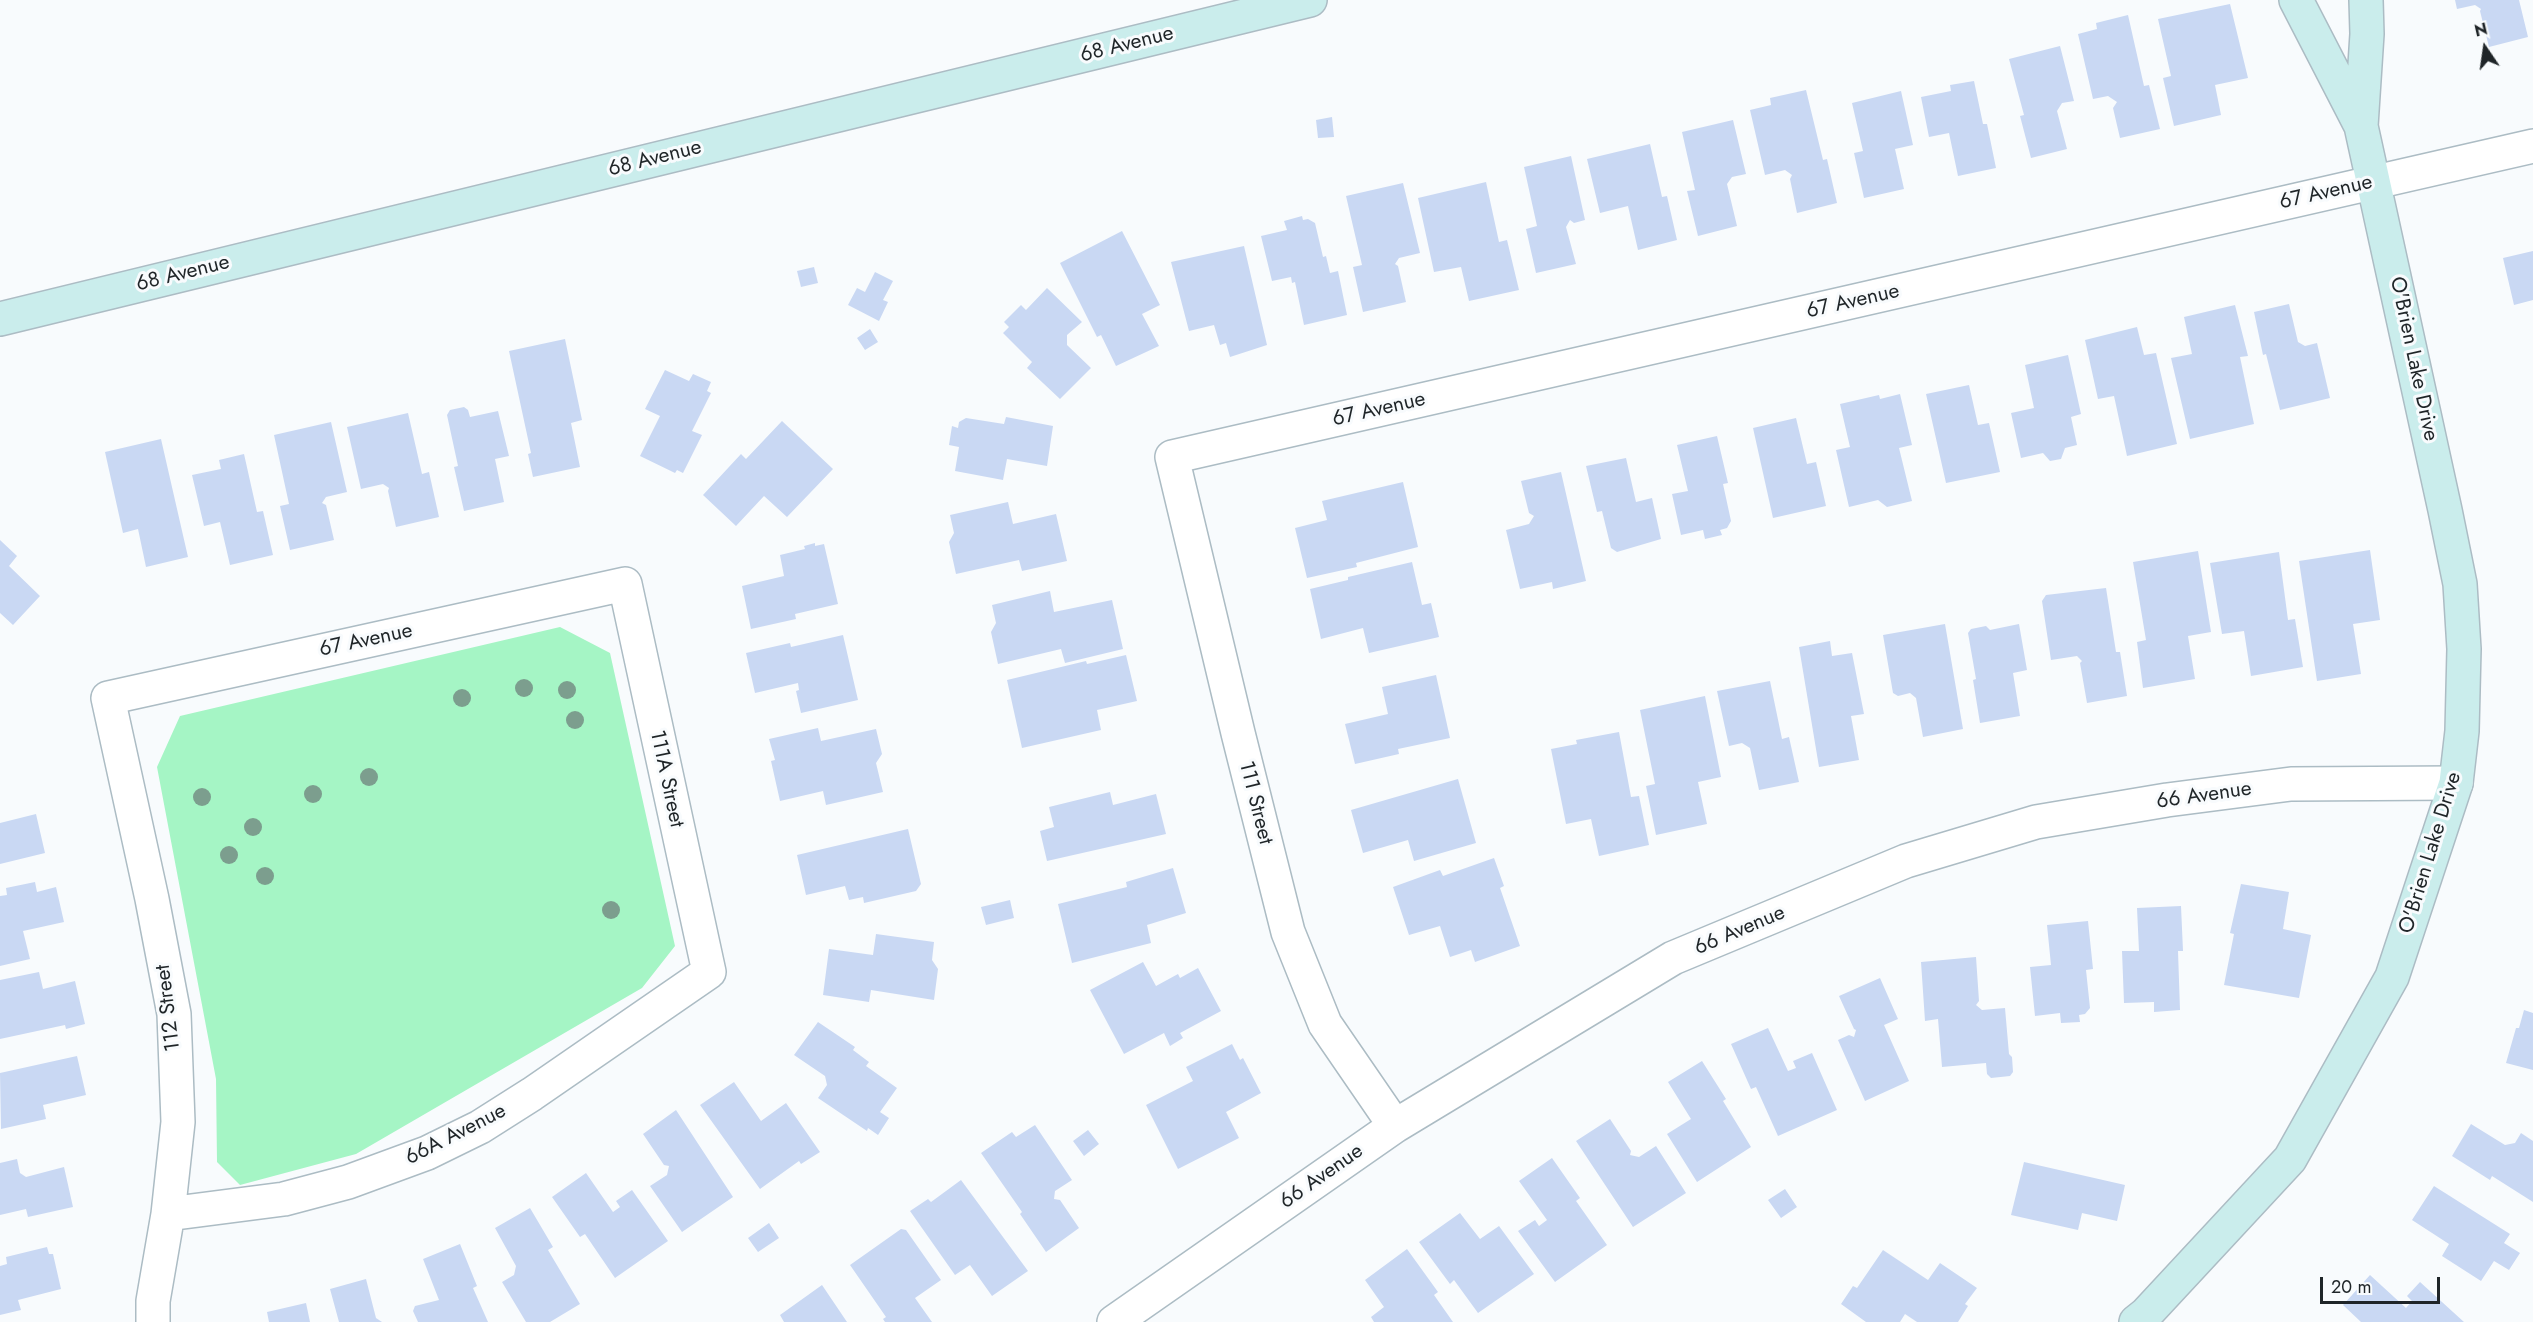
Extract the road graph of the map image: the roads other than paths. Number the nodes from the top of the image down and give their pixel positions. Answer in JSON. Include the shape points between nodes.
{"nodes":[{"id":1,"x":1310,"y":0,"type":"edge"},
{"id":2,"x":2296,"y":0,"type":"edge"},
{"id":3,"x":2366,"y":0,"type":"edge"},
{"id":4,"x":2361,"y":126,"type":"junction"},
{"id":5,"x":2533,"y":146,"type":"edge"},
{"id":6,"x":2375,"y":182,"type":"junction"},
{"id":7,"x":0,"y":318,"type":"edge"},
{"id":8,"x":1172,"y":457,"type":"joint"},
{"id":9,"x":625,"y":584,"type":"joint"},
{"id":10,"x":108,"y":698,"type":"joint"},
{"id":11,"x":2456,"y":783,"type":"junction"},
{"id":12,"x":709,"y":972,"type":"joint"},
{"id":13,"x":1395,"y":1126,"type":"junction"},
{"id":14,"x":168,"y":1214,"type":"junction"},
{"id":15,"x":153,"y":1322,"type":"edge"},
{"id":16,"x":1114,"y":1322,"type":"edge"},
{"id":17,"x":2136,"y":1322,"type":"edge"}],
"edges":[{"from":1,"to":7,"type":"street","name":"68 Avenue"},
{"from":2,"to":4,"type":"street","name":"O'Brien Lake Drive"},
{"from":3,"to":4,"type":"street","name":"O'Brien Lake Drive"},
{"from":4,"to":6,"type":"street","name":"O'Brien Lake Drive"},
{"from":5,"to":6,"type":"street","name":"67 Avenue"},
{"from":6,"to":8,"type":"street","name":"67 Avenue"},
{"from":6,"to":11,"type":"street","name":"O'Brien Lake Drive","via":[[2460,584],[2464,650]]},
{"from":8,"to":13,"type":"street","name":"111 Street","via":[[1288,932],[1325,1024]]},
{"from":9,"to":10,"type":"street","name":"67 Avenue"},
{"from":9,"to":12,"type":"street","name":"111A Street"},
{"from":10,"to":14,"type":"street","name":"112 Street","via":[[174,1014],[178,1122]]},
{"from":11,"to":13,"type":"street","name":"66 Avenue","via":[[2291,784],[2167,800],[2036,822],[1906,861],[1673,958]]},
{"from":11,"to":17,"type":"street","name":"O'Brien Lake Drive","via":[[2392,977],[2290,1159]]},
{"from":12,"to":14,"type":"street","name":"66A Avenue","via":[[532,1094],[480,1127],[428,1153],[348,1182],[284,1199]]},
{"from":13,"to":16,"type":"street","name":"66 Avenue"},
{"from":14,"to":15,"type":"street","name":"112 Street"}]}
